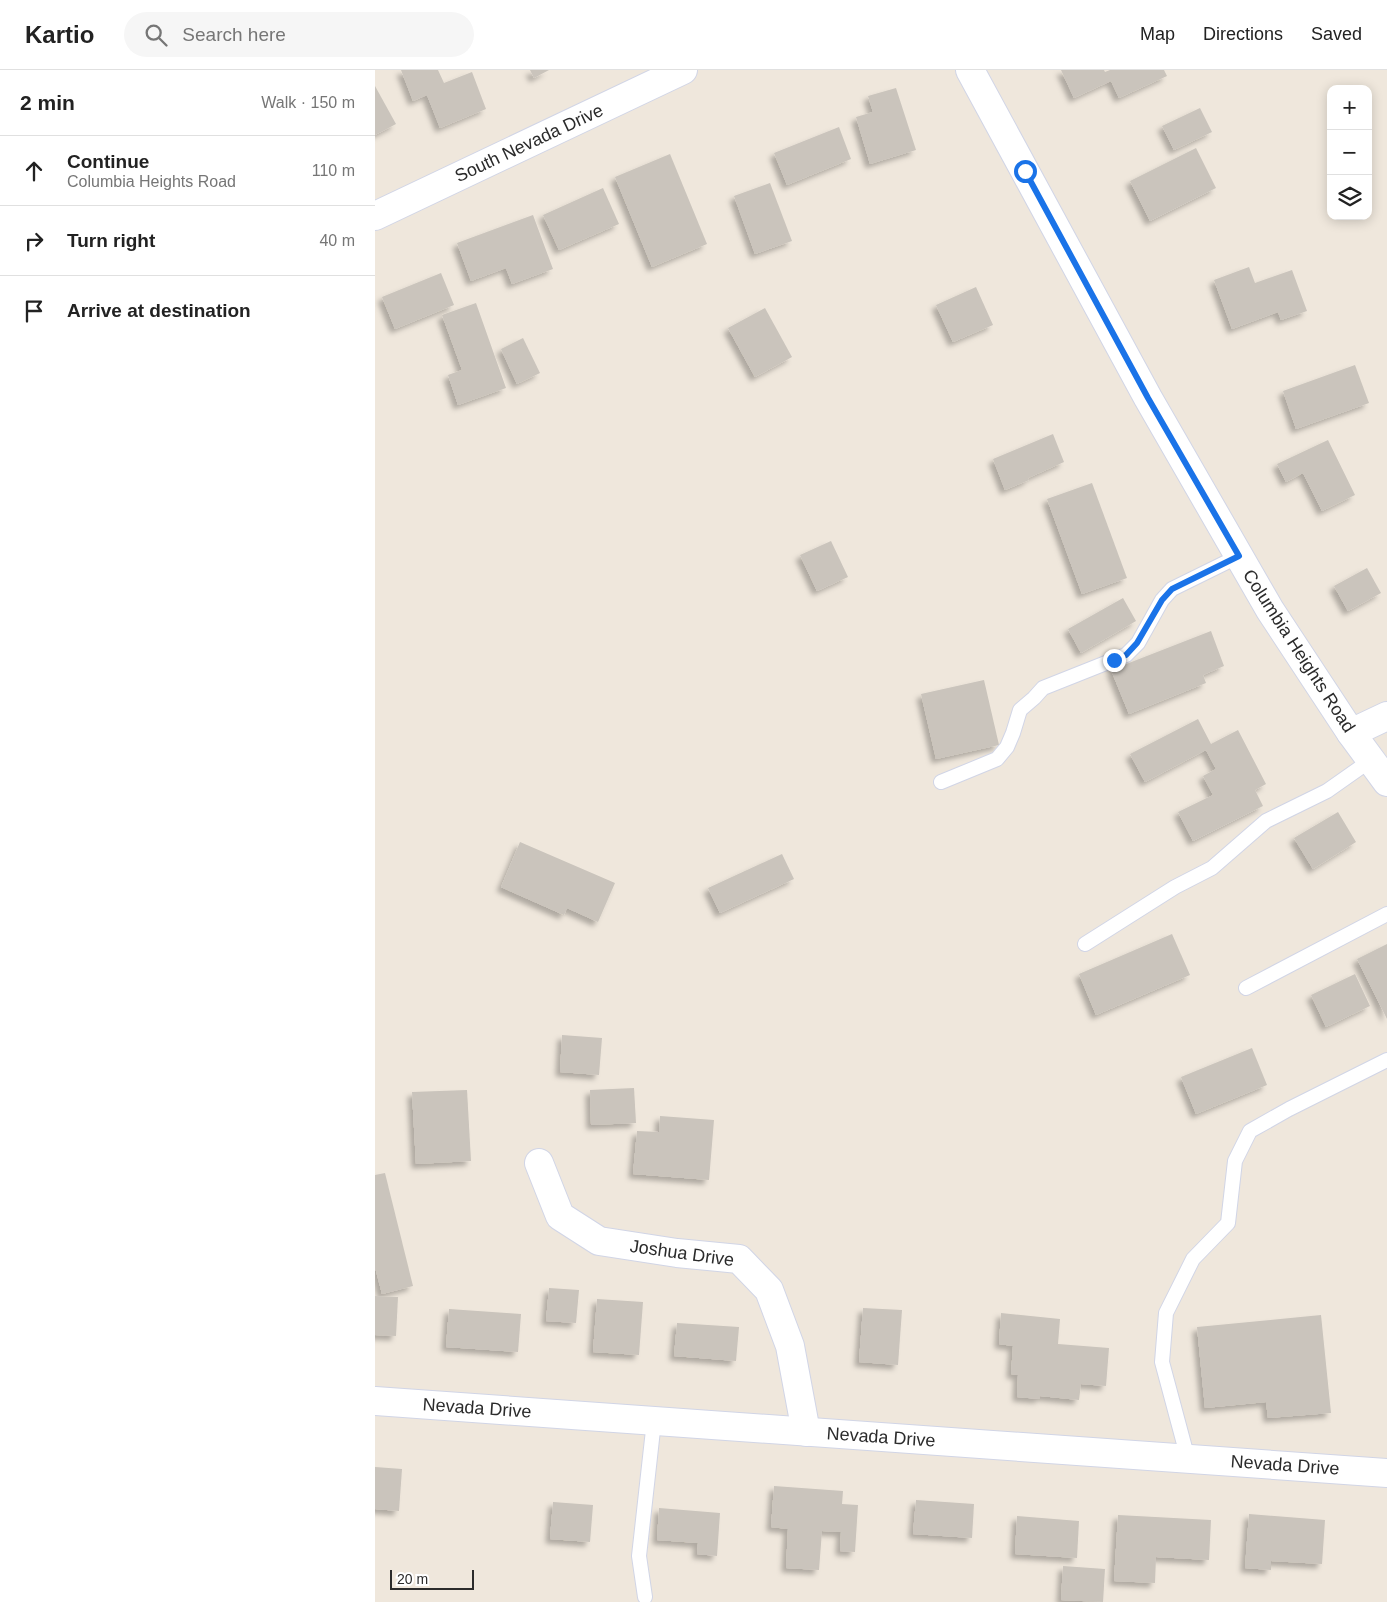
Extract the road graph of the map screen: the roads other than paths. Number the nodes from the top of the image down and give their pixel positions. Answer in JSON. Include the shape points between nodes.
{"nodes":[{"id":1,"x":683,"y":70,"type":"edge"},
{"id":2,"x":970,"y":70,"type":"edge"},
{"id":3,"x":375,"y":216,"type":"edge"},
{"id":4,"x":1239,"y":556,"type":"junction"},
{"id":5,"x":1387,"y":716,"type":"edge"},
{"id":6,"x":1351,"y":733,"type":"junction"},
{"id":7,"x":1371,"y":760,"type":"junction"},
{"id":8,"x":941,"y":782,"type":"dead end"},
{"id":9,"x":1387,"y":782,"type":"edge"},
{"id":10,"x":1387,"y":914,"type":"edge"},
{"id":11,"x":1085,"y":944,"type":"dead end"},
{"id":12,"x":1246,"y":988,"type":"dead end"},
{"id":13,"x":1387,"y":1060,"type":"edge"},
{"id":14,"x":539,"y":1163,"type":"dead end"},
{"id":15,"x":375,"y":1401,"type":"edge"},
{"id":16,"x":654,"y":1421,"type":"junction"},
{"id":17,"x":806,"y":1432,"type":"junction"},
{"id":18,"x":1188,"y":1459,"type":"junction"},
{"id":19,"x":1387,"y":1473,"type":"edge"},
{"id":20,"x":645,"y":1597,"type":"dead end"}],
"edges":[{"from":1,"to":3,"type":"street","name":"South Nevada Drive"},
{"from":2,"to":4,"type":"street","name":"Columbia Heights Road","via":[[1148,398]]},
{"from":4,"to":6,"type":"street","name":"Columbia Heights Road","via":[[1270,610]]},
{"from":4,"to":8,"type":"lane","via":[[1172,589],[1126,655],[1043,688],[1020,710],[1007,747],[997,759]]},
{"from":5,"to":6,"type":"street"},
{"from":6,"to":7,"type":"street","name":"Columbia Heights Road"},
{"from":7,"to":9,"type":"street","name":"Columbia Heights Road"},
{"from":7,"to":11,"type":"lane","via":[[1327,790],[1266,821],[1212,868],[1175,887]]},
{"from":10,"to":12,"type":"lane"},
{"from":13,"to":18,"type":"lane","via":[[1250,1131],[1235,1161],[1228,1223],[1193,1259],[1166,1313],[1162,1362]]},
{"from":14,"to":17,"type":"street","name":"Joshua Drive","via":[[560,1216],[599,1241],[739,1259],[769,1290],[790,1346]]},
{"from":15,"to":16,"type":"street","name":"Nevada Drive"},
{"from":16,"to":17,"type":"street","name":"Nevada Drive"},
{"from":16,"to":20,"type":"lane","via":[[639,1556]]},
{"from":17,"to":18,"type":"street","name":"Nevada Drive"},
{"from":18,"to":19,"type":"street","name":"Nevada Drive"}]}
